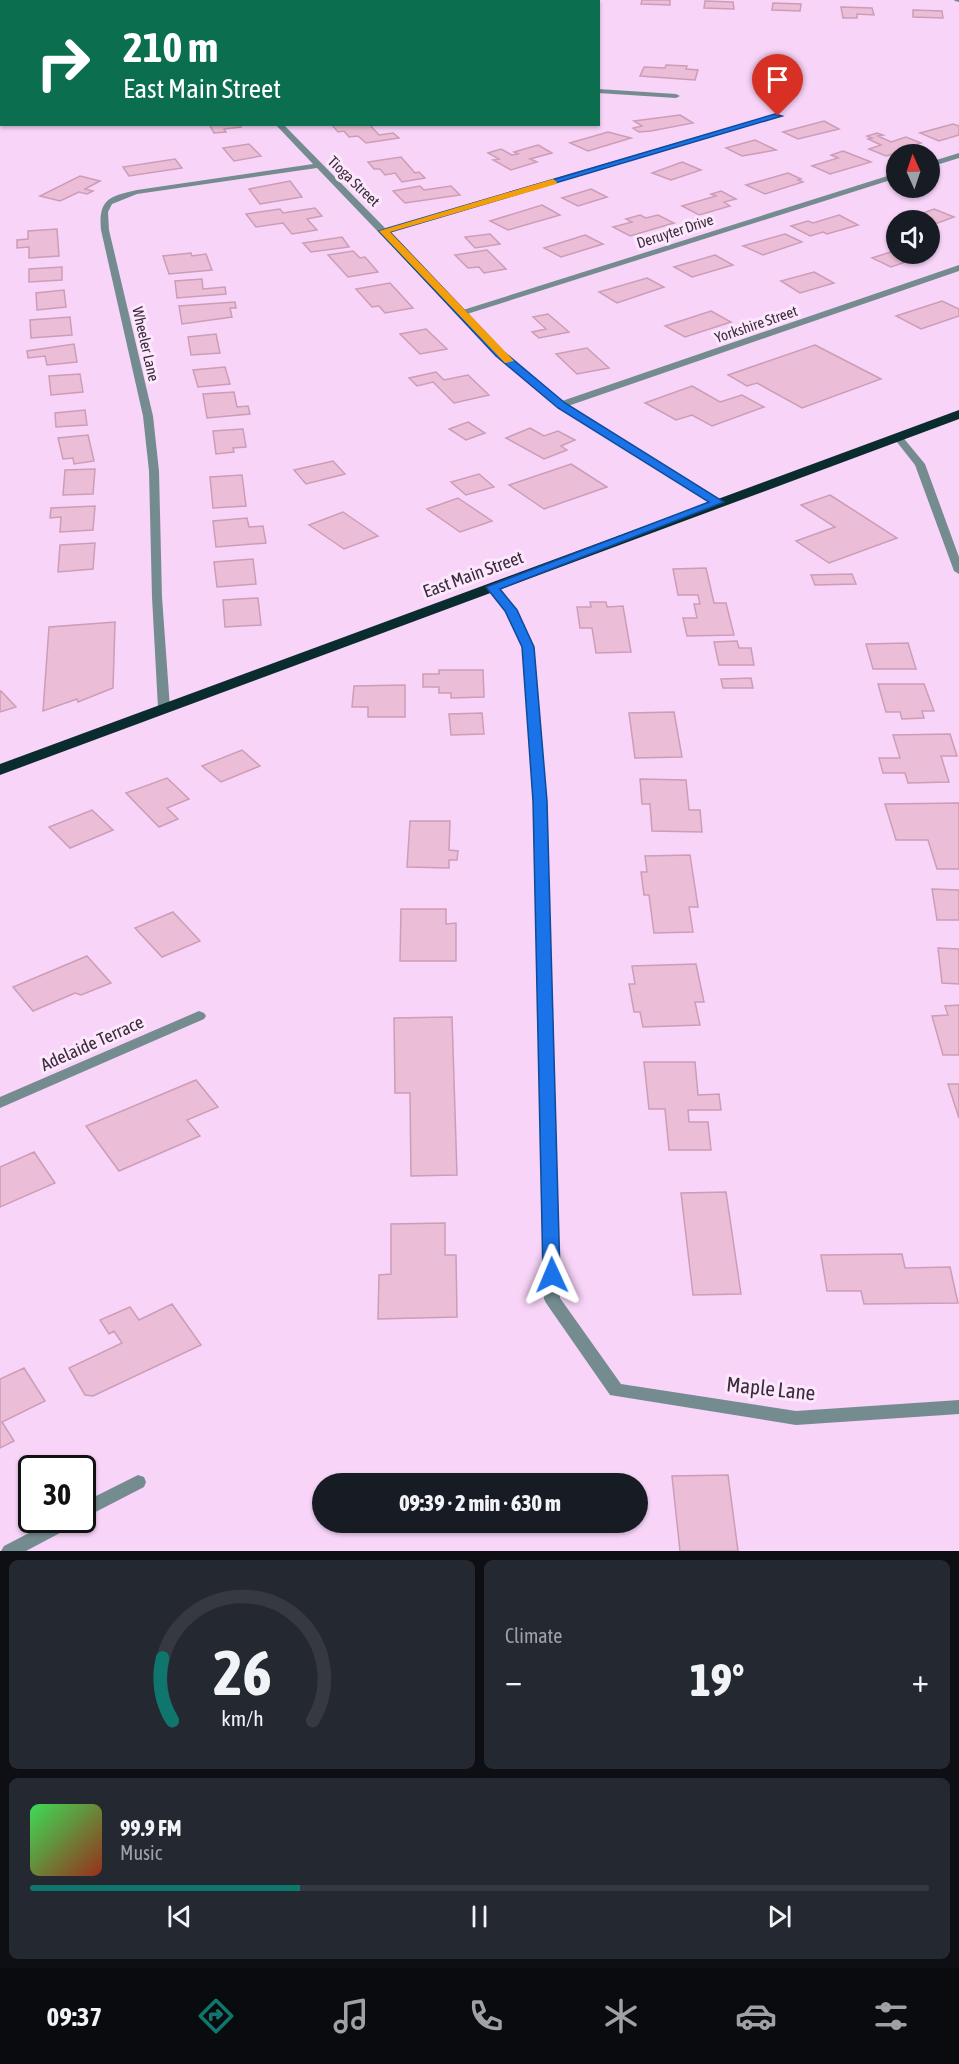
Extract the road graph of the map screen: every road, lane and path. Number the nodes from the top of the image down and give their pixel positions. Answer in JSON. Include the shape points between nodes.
{"nodes":[{"id":1,"x":600,"y":91,"type":"edge"},
{"id":2,"x":676,"y":96,"type":"dead end"},
{"id":3,"x":778,"y":116,"type":"dead end"},
{"id":4,"x":280,"y":126,"type":"edge"},
{"id":5,"x":959,"y":155,"type":"edge"},
{"id":6,"x":940,"y":162,"type":"edge"},
{"id":7,"x":316,"y":166,"type":"junction"},
{"id":8,"x":886,"y":178,"type":"edge"},
{"id":9,"x":383,"y":231,"type":"junction"},
{"id":10,"x":959,"y":268,"type":"edge"},
{"id":11,"x":461,"y":313,"type":"junction"},
{"id":12,"x":561,"y":405,"type":"junction"},
{"id":13,"x":959,"y":414,"type":"edge"},
{"id":14,"x":898,"y":437,"type":"junction"},
{"id":15,"x":718,"y":502,"type":"junction"},
{"id":16,"x":959,"y":571,"type":"edge"},
{"id":17,"x":492,"y":587,"type":"junction"},
{"id":18,"x":165,"y":708,"type":"junction"},
{"id":19,"x":0,"y":770,"type":"edge"},
{"id":20,"x":199,"y":1016,"type":"dead end"},
{"id":21,"x":0,"y":1103,"type":"edge"},
{"id":22,"x":959,"y":1407,"type":"edge"},
{"id":23,"x":138,"y":1482,"type":"dead end"},
{"id":24,"x":96,"y":1504,"type":"edge"},
{"id":25,"x":44,"y":1533,"type":"edge"},
{"id":26,"x":10,"y":1551,"type":"edge"}],
"edges":[{"from":1,"to":2,"type":"street"},
{"from":3,"to":9,"type":"street"},
{"from":4,"to":7,"type":"street","name":"Tioga Street"},
{"from":5,"to":6,"type":"street"},
{"from":7,"to":9,"type":"street","name":"Tioga Street"},
{"from":7,"to":18,"type":"street","name":"Wheeler Lane","via":[[137,192],[104,207],[105,230],[148,416]]},
{"from":8,"to":11,"type":"street","name":"Deruyter Drive"},
{"from":9,"to":11,"type":"street","name":"Tioga Street"},
{"from":10,"to":12,"type":"street","name":"Yorkshire Street"},
{"from":11,"to":12,"type":"street","name":"Tioga Street","via":[[500,354]]},
{"from":12,"to":15,"type":"street","name":"Tioga Street"},
{"from":13,"to":14,"type":"highway","name":"East Main Street"},
{"from":14,"to":15,"type":"highway","name":"East Main Street"},
{"from":14,"to":16,"type":"street","via":[[920,464]]},
{"from":15,"to":17,"type":"highway","name":"East Main Street"},
{"from":17,"to":18,"type":"highway","name":"East Main Street"},
{"from":17,"to":22,"type":"street","name":"Maple Lane","via":[[511,610],[528,647],[540,801],[552,1299],[616,1390],[796,1418]]},
{"from":18,"to":19,"type":"highway","name":"East Main Street"},
{"from":20,"to":21,"type":"street","name":"Adelaide Terrace"},
{"from":23,"to":24,"type":"street"},
{"from":25,"to":26,"type":"street"}]}
